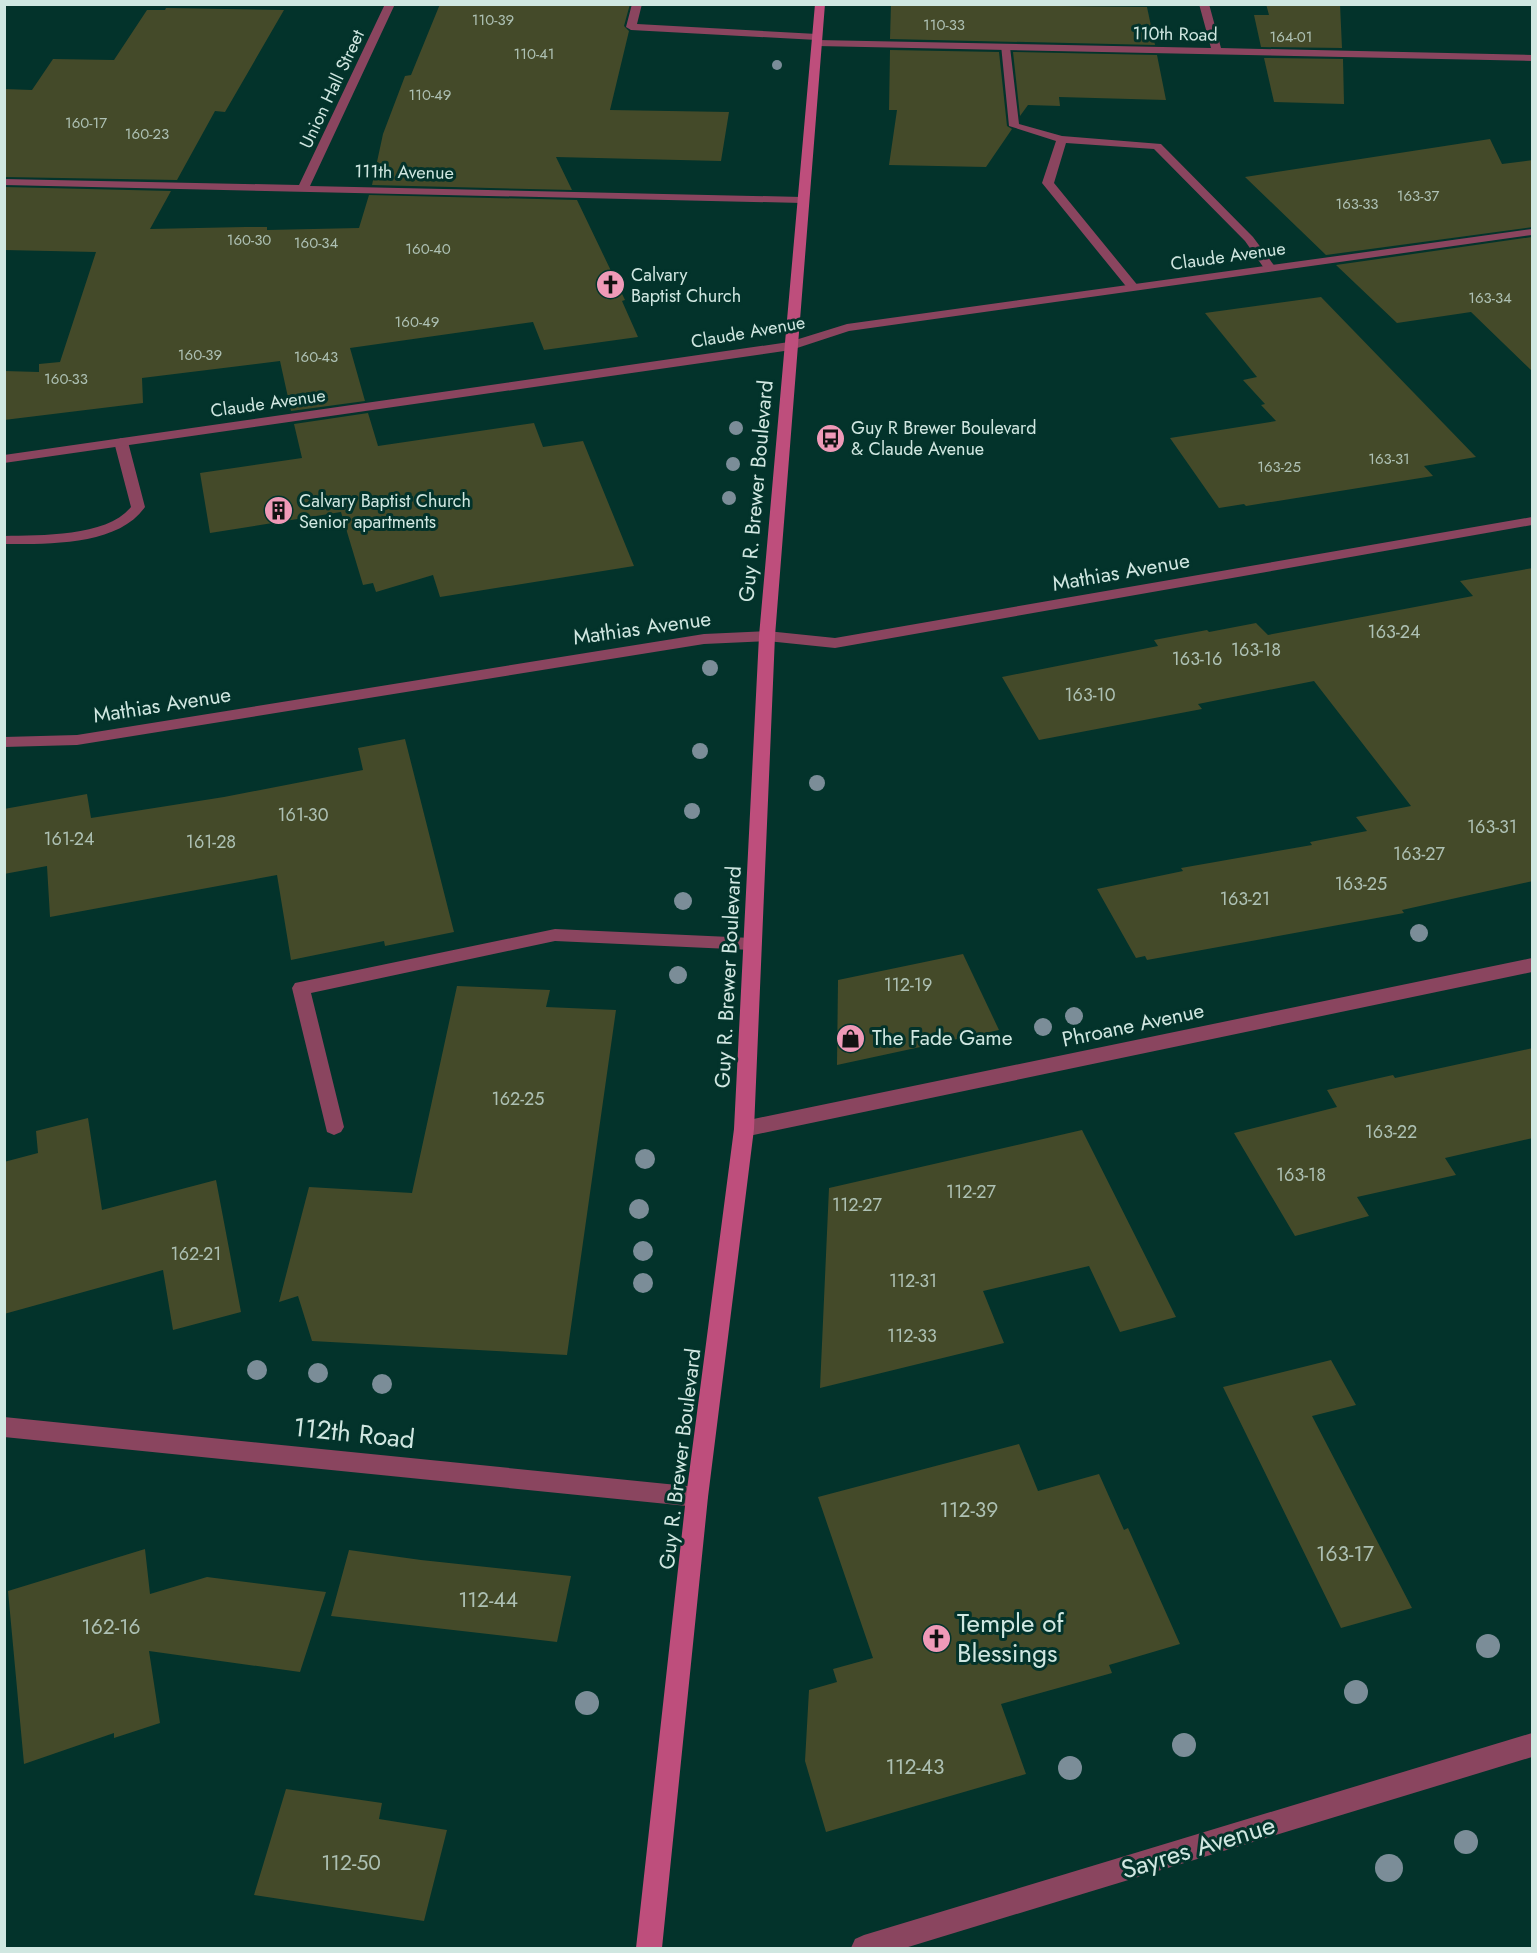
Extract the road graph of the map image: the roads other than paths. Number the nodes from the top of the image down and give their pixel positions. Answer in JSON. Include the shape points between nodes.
{"nodes":[{"id":1,"x":390,"y":4,"type":"edge"},
{"id":2,"x":637,"y":4,"type":"edge"},
{"id":3,"x":820,"y":4,"type":"edge"},
{"id":4,"x":1204,"y":4,"type":"edge"},
{"id":5,"x":817,"y":40,"type":"junction"},
{"id":6,"x":1005,"y":47,"type":"junction"},
{"id":7,"x":1216,"y":52,"type":"junction"},
{"id":8,"x":1533,"y":58,"type":"edge"},
{"id":9,"x":1062,"y":139,"type":"junction"},
{"id":10,"x":4,"y":182,"type":"edge"},
{"id":11,"x":303,"y":188,"type":"junction"},
{"id":12,"x":802,"y":200,"type":"junction"},
{"id":13,"x":1533,"y":232,"type":"edge"},
{"id":14,"x":1270,"y":268,"type":"junction"},
{"id":15,"x":1133,"y":287,"type":"junction"},
{"id":16,"x":791,"y":346,"type":"junction"},
{"id":17,"x":121,"y":442,"type":"junction"},
{"id":18,"x":4,"y":459,"type":"edge"},
{"id":19,"x":1533,"y":521,"type":"edge"},
{"id":20,"x":4,"y":540,"type":"edge"},
{"id":21,"x":767,"y":636,"type":"junction"},
{"id":22,"x":4,"y":742,"type":"edge"},
{"id":23,"x":752,"y":944,"type":"junction"},
{"id":24,"x":1533,"y":965,"type":"edge"},
{"id":25,"x":334,"y":1127,"type":"dead end"},
{"id":26,"x":744,"y":1129,"type":"junction"},
{"id":27,"x":4,"y":1427,"type":"edge"},
{"id":28,"x":697,"y":1497,"type":"junction"},
{"id":29,"x":1533,"y":1745,"type":"edge"},
{"id":30,"x":649,"y":1948,"type":"edge"},
{"id":31,"x":864,"y":1948,"type":"edge"}],
"edges":[{"from":1,"to":11,"type":"street","name":"Union Hall Street"},
{"from":2,"to":5,"type":"street","name":"110th Road","via":[[631,27]]},
{"from":3,"to":5,"type":"main road","name":"Guy R. Brewer Boulevard"},
{"from":4,"to":7,"type":"street"},
{"from":5,"to":6,"type":"street","name":"110th Road"},
{"from":5,"to":12,"type":"main road","name":"Guy R. Brewer Boulevard"},
{"from":6,"to":7,"type":"street","name":"110th Road"},
{"from":6,"to":9,"type":"street","via":[[1014,126]]},
{"from":7,"to":8,"type":"street","name":"110th Road"},
{"from":9,"to":14,"type":"street","via":[[1158,146],[1249,239]]},
{"from":9,"to":15,"type":"street","via":[[1048,183]]},
{"from":10,"to":11,"type":"street","name":"111th Avenue"},
{"from":11,"to":12,"type":"street","name":"111th Avenue"},
{"from":12,"to":16,"type":"main road","name":"Guy R. Brewer Boulevard"},
{"from":13,"to":14,"type":"street","name":"Claude Avenue"},
{"from":14,"to":15,"type":"street","name":"Claude Avenue"},
{"from":15,"to":16,"type":"street","name":"Claude Avenue","via":[[847,328]]},
{"from":16,"to":17,"type":"street","name":"Claude Avenue"},
{"from":16,"to":21,"type":"main road","name":"Guy R. Brewer Boulevard"},
{"from":17,"to":18,"type":"street","name":"Claude Avenue"},
{"from":17,"to":20,"type":"street","via":[[138,507],[125,522],[44,540]]},
{"from":19,"to":21,"type":"street","name":"Mathias Avenue","via":[[835,643]]},
{"from":21,"to":22,"type":"street","name":"Mathias Avenue","via":[[680,642],[77,740]]},
{"from":21,"to":23,"type":"main road","name":"Guy R. Brewer Boulevard"},
{"from":23,"to":25,"type":"street","via":[[555,935],[302,988]]},
{"from":23,"to":26,"type":"main road","name":"Guy R. Brewer Boulevard"},
{"from":24,"to":26,"type":"street","name":"Phroane Avenue"},
{"from":26,"to":28,"type":"main road","name":"Guy R. Brewer Boulevard"},
{"from":27,"to":28,"type":"street","name":"112th Road"},
{"from":28,"to":30,"type":"main road","name":"Guy R. Brewer Boulevard"},
{"from":29,"to":31,"type":"street","name":"Sayres Avenue"}]}
